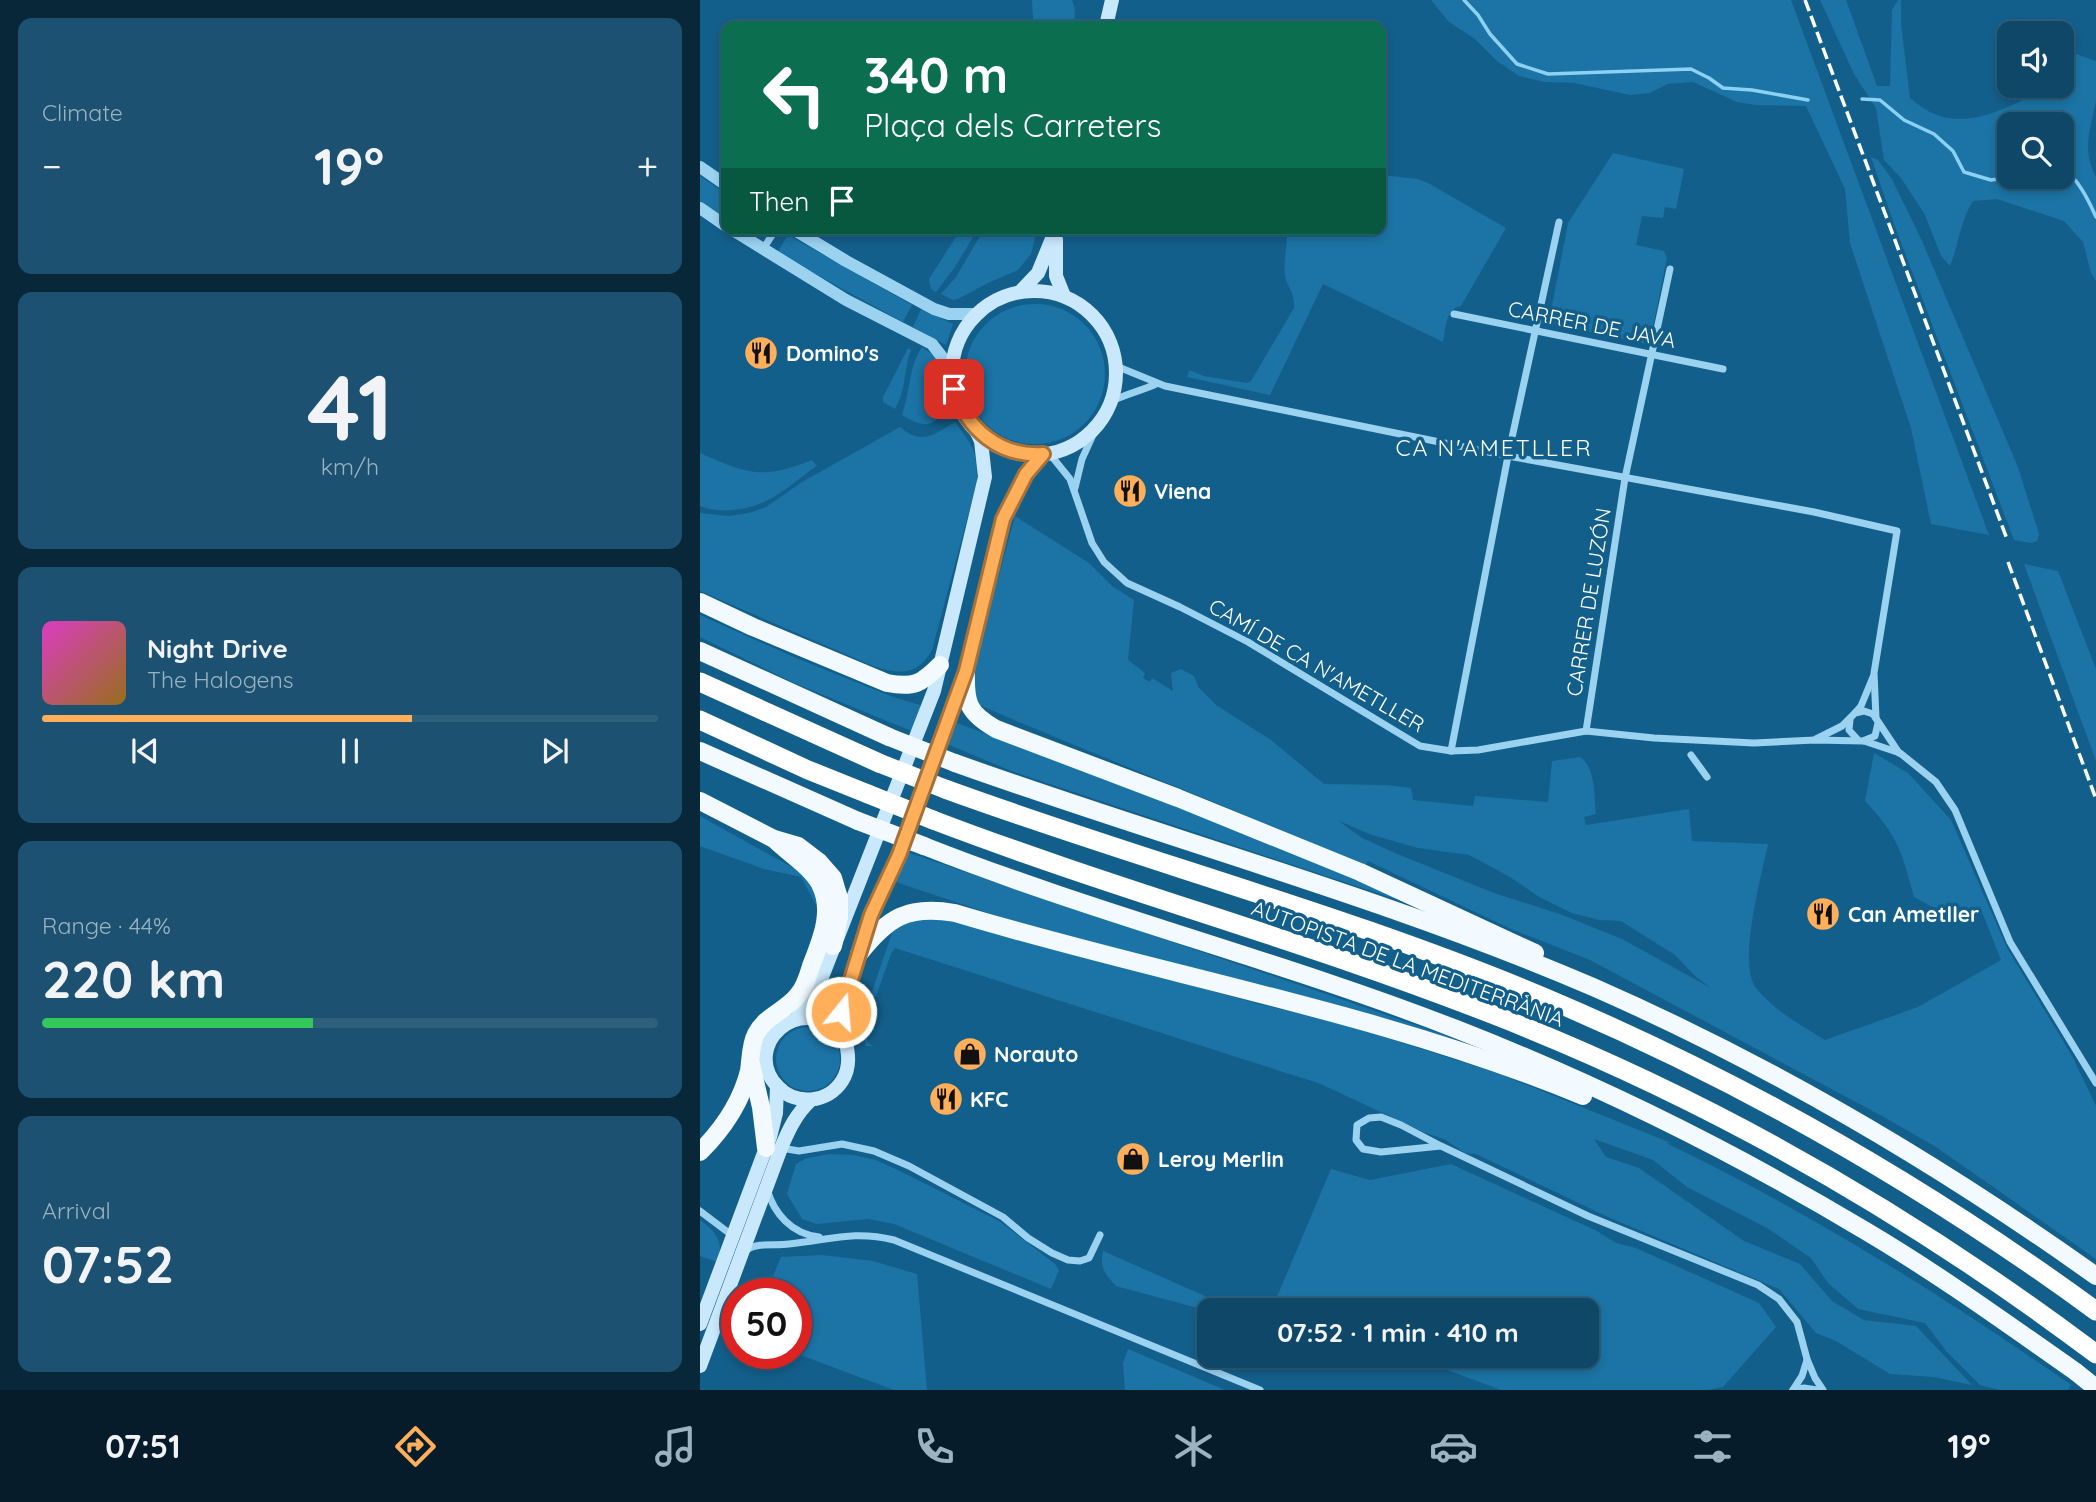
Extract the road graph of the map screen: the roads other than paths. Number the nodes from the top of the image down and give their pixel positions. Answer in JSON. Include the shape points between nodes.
{"nodes":[{"id":1,"x":1112,"y":0,"type":"edge"},
{"id":2,"x":1107,"y":21,"type":"edge"},
{"id":3,"x":700,"y":167,"type":"edge"},
{"id":4,"x":721,"y":182,"type":"edge"},
{"id":5,"x":700,"y":208,"type":"edge"},
{"id":6,"x":1559,"y":222,"type":"dead end"},
{"id":7,"x":721,"y":223,"type":"edge"},
{"id":8,"x":741,"y":235,"type":"edge"},
{"id":9,"x":772,"y":235,"type":"edge"},
{"id":10,"x":803,"y":235,"type":"edge"},
{"id":11,"x":1054,"y":235,"type":"edge"},
{"id":12,"x":1056,"y":235,"type":"edge"},
{"id":13,"x":762,"y":250,"type":"junction"},
{"id":14,"x":1670,"y":269,"type":"dead end"},
{"id":15,"x":1020,"y":292,"type":"junction"},
{"id":16,"x":1064,"y":296,"type":"junction"},
{"id":17,"x":978,"y":314,"type":"junction"},
{"id":18,"x":1454,"y":314,"type":"dead end"},
{"id":19,"x":1535,"y":332,"type":"junction"},
{"id":20,"x":1652,"y":354,"type":"junction"},
{"id":21,"x":1116,"y":366,"type":"junction"},
{"id":22,"x":1723,"y":369,"type":"dead end"},
{"id":23,"x":953,"y":370,"type":"junction"},
{"id":24,"x":1156,"y":384,"type":"junction"},
{"id":25,"x":1110,"y":402,"type":"junction"},
{"id":26,"x":1097,"y":426,"type":"junction"},
{"id":27,"x":976,"y":430,"type":"junction"},
{"id":28,"x":1046,"y":454,"type":"junction"},
{"id":29,"x":1508,"y":456,"type":"junction"},
{"id":30,"x":1625,"y":478,"type":"junction"},
{"id":31,"x":1074,"y":489,"type":"junction"},
{"id":32,"x":700,"y":602,"type":"edge"},
{"id":33,"x":700,"y":651,"type":"edge"},
{"id":34,"x":940,"y":665,"type":"junction"},
{"id":35,"x":966,"y":671,"type":"junction"},
{"id":36,"x":1874,"y":673,"type":"junction"},
{"id":37,"x":700,"y":682,"type":"edge"},
{"id":38,"x":1852,"y":717,"type":"junction"},
{"id":39,"x":700,"y":720,"type":"edge"},
{"id":40,"x":1877,"y":720,"type":"junction"},
{"id":41,"x":1586,"y":731,"type":"junction"},
{"id":42,"x":1815,"y":740,"type":"junction"},
{"id":43,"x":1861,"y":741,"type":"junction"},
{"id":44,"x":700,"y":751,"type":"edge"},
{"id":45,"x":1451,"y":751,"type":"junction"},
{"id":46,"x":1900,"y":754,"type":"junction"},
{"id":47,"x":1691,"y":755,"type":"dead end"},
{"id":48,"x":1707,"y":777,"type":"dead end"},
{"id":49,"x":700,"y":801,"type":"edge"},
{"id":50,"x":774,"y":839,"type":"junction"},
{"id":51,"x":833,"y":946,"type":"junction"},
{"id":52,"x":859,"y":954,"type":"junction"},
{"id":53,"x":797,"y":1018,"type":"junction"},
{"id":54,"x":1684,"y":1031,"type":"junction"},
{"id":55,"x":843,"y":1036,"type":"junction"},
{"id":56,"x":750,"y":1061,"type":"junction"},
{"id":57,"x":2096,"y":1083,"type":"edge"},
{"id":58,"x":777,"y":1086,"type":"junction"},
{"id":59,"x":811,"y":1100,"type":"junction"},
{"id":60,"x":1710,"y":1144,"type":"junction"},
{"id":61,"x":1441,"y":1146,"type":"junction"},
{"id":62,"x":774,"y":1148,"type":"junction"},
{"id":63,"x":700,"y":1152,"type":"edge"},
{"id":64,"x":767,"y":1186,"type":"junction"},
{"id":65,"x":700,"y":1211,"type":"edge"},
{"id":66,"x":716,"y":1223,"type":"junction"},
{"id":67,"x":1100,"y":1235,"type":"dead end"},
{"id":68,"x":733,"y":1236,"type":"junction"},
{"id":69,"x":830,"y":1237,"type":"junction"},
{"id":70,"x":749,"y":1247,"type":"junction"},
{"id":71,"x":727,"y":1252,"type":"junction"},
{"id":72,"x":2096,"y":1276,"type":"edge"},
{"id":73,"x":2096,"y":1311,"type":"edge"},
{"id":74,"x":700,"y":1324,"type":"edge"},
{"id":75,"x":2093,"y":1351,"type":"edge"},
{"id":76,"x":1807,"y":1359,"type":"junction"},
{"id":77,"x":700,"y":1366,"type":"edge"},
{"id":78,"x":2096,"y":1388,"type":"edge"},
{"id":79,"x":1260,"y":1390,"type":"edge"},
{"id":80,"x":1793,"y":1390,"type":"edge"},
{"id":81,"x":1817,"y":1390,"type":"edge"},
{"id":82,"x":1822,"y":1390,"type":"edge"}],
"edges":[{"from":1,"to":2,"type":"main road"},
{"from":3,"to":4,"type":"street"},
{"from":5,"to":7,"type":"street"},
{"from":6,"to":19,"type":"street"},
{"from":8,"to":13,"type":"street"},
{"from":9,"to":13,"type":"street"},
{"from":10,"to":17,"type":"street","via":[[934,309]]},
{"from":11,"to":15,"type":"main road","via":[[1038,273]]},
{"from":12,"to":16,"type":"main road","via":[[1056,276]]},
{"from":13,"to":23,"type":"street","via":[[932,344]]},
{"from":14,"to":20,"type":"street","name":"CARRER DE LUZÓN"},
{"from":15,"to":16,"type":"main road"},
{"from":15,"to":17,"type":"main road"},
{"from":16,"to":21,"type":"main road","via":[[1100,324],[1112,345]]},
{"from":17,"to":23,"type":"main road","via":[[956,346]]},
{"from":18,"to":19,"type":"street","name":"CARRER DE JAVA"},
{"from":19,"to":20,"type":"street","name":"CARRER DE JAVA"},
{"from":19,"to":29,"type":"street"},
{"from":20,"to":22,"type":"street","name":"CARRER DE JAVA"},
{"from":20,"to":30,"type":"street","name":"CARRER DE LUZÓN"},
{"from":21,"to":24,"type":"street"},
{"from":21,"to":25,"type":"main road"},
{"from":23,"to":27,"type":"main road","via":[[962,410]]},
{"from":24,"to":25,"type":"street"},
{"from":24,"to":29,"type":"street"},
{"from":25,"to":26,"type":"main road"},
{"from":26,"to":28,"type":"main road","via":[[1075,443]]},
{"from":26,"to":31,"type":"street"},
{"from":27,"to":28,"type":"main road","via":[[1012,451]]},
{"from":27,"to":34,"type":"main road","via":[[982,441],[985,477]]},
{"from":28,"to":31,"type":"street","name":"CAMÍ DE CA N'AMETLLER"},
{"from":28,"to":35,"type":"main road","via":[[1026,474],[1003,519]]},
{"from":29,"to":30,"type":"street"},
{"from":29,"to":45,"type":"street"},
{"from":30,"to":36,"type":"street","via":[[1897,531]]},
{"from":30,"to":41,"type":"street","name":"CARRER DE LUZÓN"},
{"from":31,"to":45,"type":"street","name":"CAMÍ DE CA N'AMETLLER","via":[[1092,543],[1127,583],[1248,642],[1420,746]]},
{"from":32,"to":34,"type":"highway","via":[[887,683],[914,685]]},
{"from":33,"to":54,"type":"highway","bridge":true,"via":[[955,763],[1387,909],[1593,987]]},
{"from":34,"to":51,"type":"main road","via":[[919,733]]},
{"from":35,"to":52,"type":"main road"},
{"from":35,"to":54,"type":"highway","via":[[970,710],[996,729],[1360,872],[1582,975]]},
{"from":36,"to":38,"type":"street"},
{"from":36,"to":40,"type":"street"},
{"from":37,"to":73,"type":"highway","name":"AUTOPISTA DE LA MEDITERRÀNIA","bridge":true,"via":[[945,789],[1381,936],[1601,1022],[1797,1118],[1979,1229]]},
{"from":38,"to":40,"type":"street","via":[[1869,712]]},
{"from":38,"to":42,"type":"street","name":"CAMÍ DE CA N'AMETLLER"},
{"from":38,"to":43,"type":"street","via":[[1849,730]]},
{"from":39,"to":75,"type":"highway","name":"AUTOPISTA DE LA MEDITERRÀNIA","bridge":true,"via":[[933,820],[1423,988],[1627,1072],[1856,1192]]},
{"from":40,"to":43,"type":"street","via":[[1875,736]]},
{"from":40,"to":46,"type":"street","name":"CAMÍ DE CA N'AMETLLER"},
{"from":41,"to":42,"type":"street","name":"CAMÍ DE CA N'AMETLLER","via":[[1694,741]]},
{"from":41,"to":45,"type":"street","name":"CAMÍ DE CA N'AMETLLER"},
{"from":42,"to":43,"type":"street","name":"CAMÍ DE CA N'AMETLLER"},
{"from":43,"to":46,"type":"street","name":"CAMÍ DE CA N'AMETLLER"},
{"from":44,"to":60,"type":"highway","bridge":true,"via":[[858,821],[1020,883],[1444,1024]]},
{"from":46,"to":57,"type":"street","name":"CAMÍ DE CA N'AMETLLER","via":[[1936,782],[1955,810],[2010,942]]},
{"from":47,"to":48,"type":"street"},
{"from":49,"to":50,"type":"highway"},
{"from":50,"to":51,"type":"highway","via":[[798,846],[833,878],[839,898]]},
{"from":50,"to":56,"type":"highway","via":[[820,883],[827,913],[803,987],[792,1002],[762,1023]]},
{"from":51,"to":53,"type":"main road","via":[[815,995]]},
{"from":52,"to":55,"type":"main road","via":[[841,1012]]},
{"from":52,"to":60,"type":"highway","via":[[883,926],[904,914],[929,909],[955,913],[1381,1025],[1507,1066]]},
{"from":53,"to":55,"type":"main road","via":[[826,1021]]},
{"from":53,"to":58,"type":"main road","via":[[780,1027],[767,1050],[766,1063]]},
{"from":54,"to":72,"type":"highway","via":[[1885,1138]]},
{"from":55,"to":59,"type":"main road","via":[[848,1048],[846,1074],[832,1092]]},
{"from":56,"to":62,"type":"highway"},
{"from":56,"to":63,"type":"highway","via":[[732,1113]]},
{"from":58,"to":59,"type":"main road","via":[[799,1099]]},
{"from":58,"to":62,"type":"main road"},
{"from":59,"to":62,"type":"main road"},
{"from":60,"to":78,"type":"highway","bridge":true,"via":[[1893,1248]]},
{"from":61,"to":61,"type":"street","via":[[1381,1117],[1357,1125],[1356,1140],[1363,1149],[1381,1152]]},
{"from":61,"to":76,"type":"street","via":[[1588,1216],[1758,1285],[1779,1299],[1797,1322]]},
{"from":62,"to":64,"type":"main road"},
{"from":62,"to":67,"type":"street","via":[[799,1151],[842,1144],[874,1151],[1003,1217],[1028,1238],[1068,1260],[1089,1258]]},
{"from":62,"to":68,"type":"main road"},
{"from":64,"to":69,"type":"street","via":[[777,1211],[792,1228]]},
{"from":64,"to":70,"type":"main road"},
{"from":65,"to":66,"type":"street"},
{"from":66,"to":68,"type":"street"},
{"from":66,"to":71,"type":"street"},
{"from":68,"to":70,"type":"street"},
{"from":68,"to":71,"type":"main road"},
{"from":69,"to":70,"type":"street"},
{"from":69,"to":79,"type":"street","via":[[858,1234],[894,1240]]},
{"from":70,"to":77,"type":"main road"},
{"from":71,"to":74,"type":"main road"},
{"from":76,"to":80,"type":"street"},
{"from":76,"to":82,"type":"street"},
{"from":80,"to":81,"type":"street"}]}
